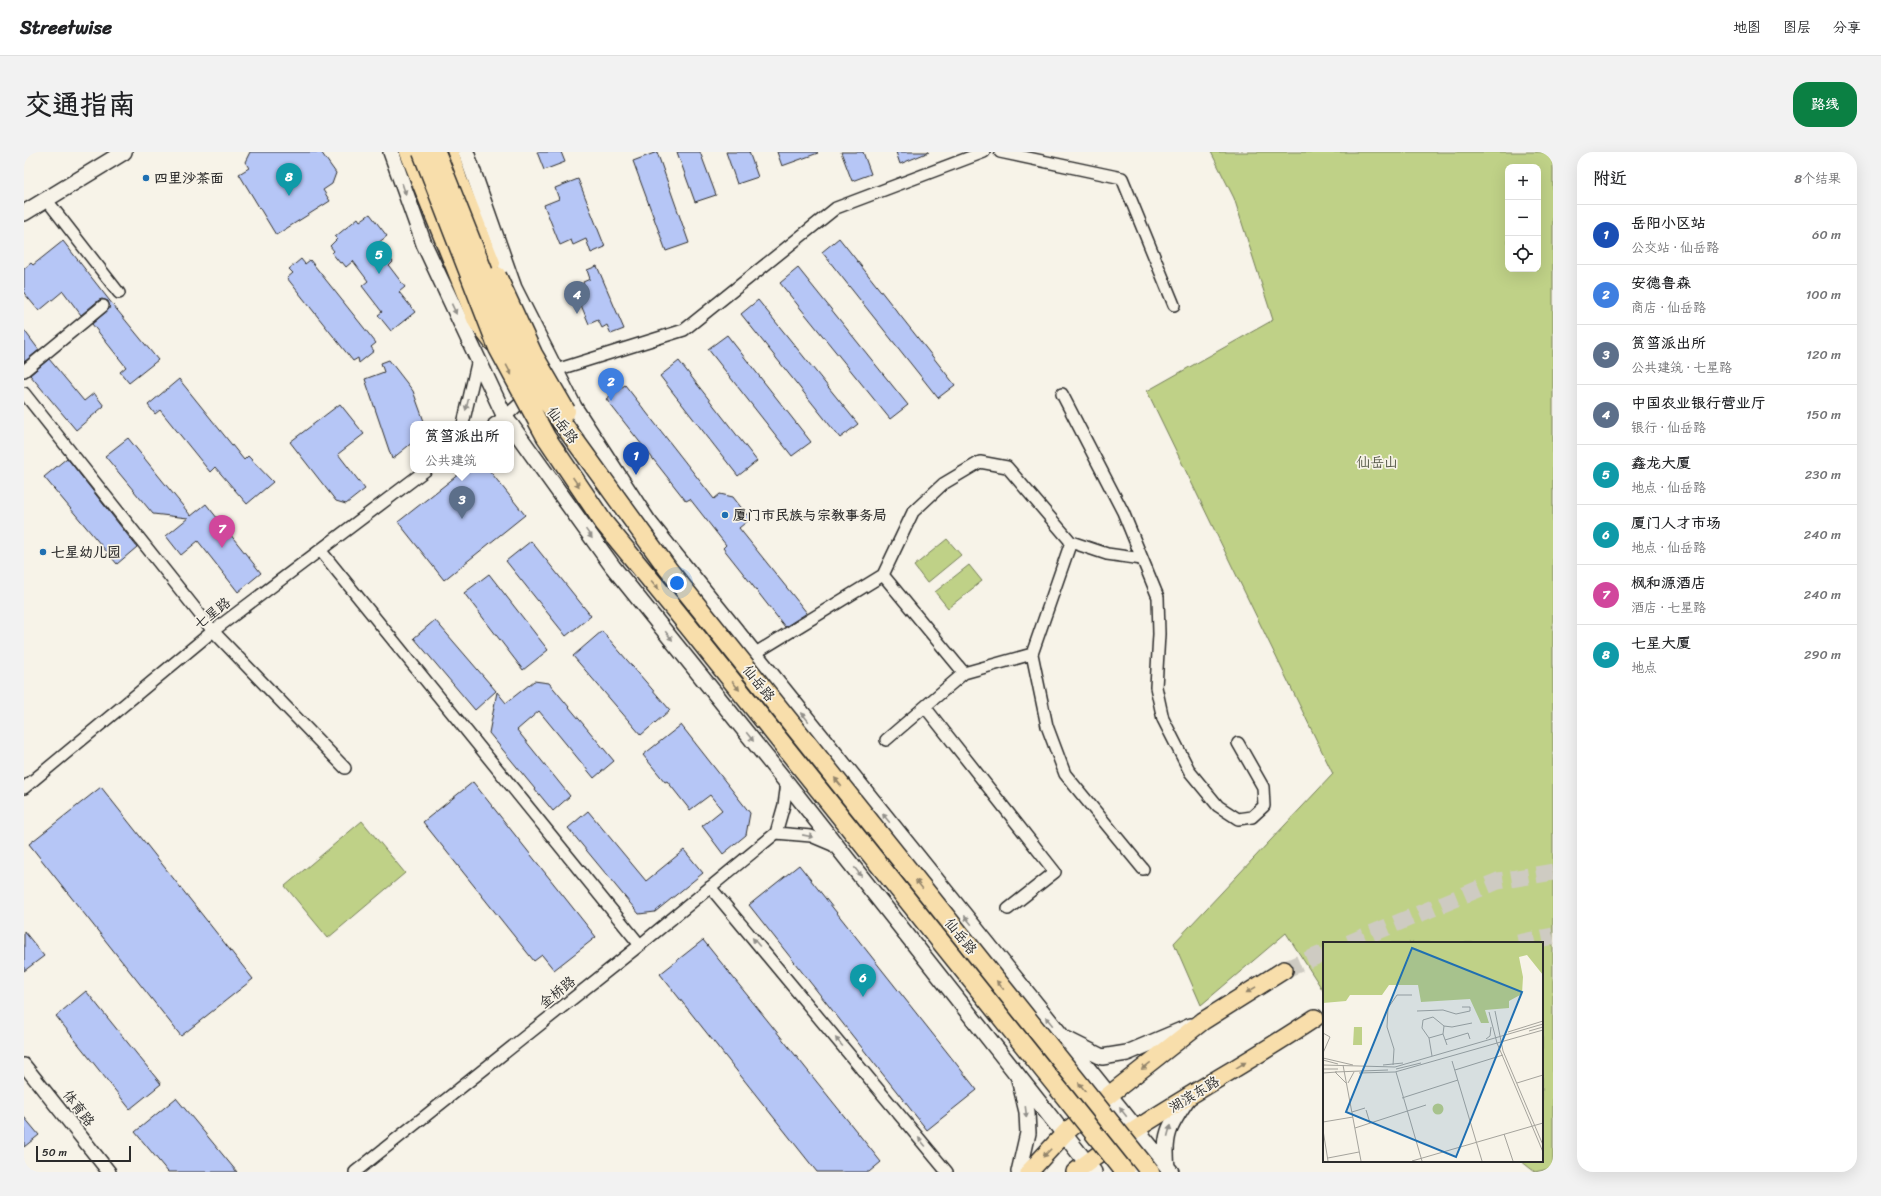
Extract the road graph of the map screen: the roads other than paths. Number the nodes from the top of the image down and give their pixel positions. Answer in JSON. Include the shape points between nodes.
{"nodes":[{"id":1,"x":124,"y":152,"type":"edge"},
{"id":2,"x":391,"y":152,"type":"edge"},
{"id":3,"x":409,"y":152,"type":"edge"},
{"id":4,"x":422,"y":152,"type":"edge"},
{"id":5,"x":436,"y":152,"type":"edge"},
{"id":6,"x":449,"y":152,"type":"edge"},
{"id":7,"x":466,"y":152,"type":"edge"},
{"id":8,"x":984,"y":152,"type":"edge"},
{"id":9,"x":1000,"y":152,"type":"edge"},
{"id":10,"x":46,"y":199,"type":"junction"},
{"id":11,"x":24,"y":213,"type":"edge"},
{"id":12,"x":119,"y":293,"type":"dead end"},
{"id":13,"x":1174,"y":305,"type":"dead end"},
{"id":14,"x":103,"y":306,"type":"dead end"},
{"id":15,"x":498,"y":348,"type":"junction"},
{"id":16,"x":478,"y":359,"type":"junction"},
{"id":17,"x":556,"y":370,"type":"junction"},
{"id":18,"x":24,"y":371,"type":"edge"},
{"id":19,"x":24,"y":393,"type":"edge"},
{"id":20,"x":1062,"y":394,"type":"dead end"},
{"id":21,"x":464,"y":421,"type":"edge"},
{"id":22,"x":504,"y":421,"type":"edge"},
{"id":23,"x":507,"y":421,"type":"edge"},
{"id":24,"x":514,"y":435,"type":"edge"},
{"id":25,"x":422,"y":473,"type":"edge"},
{"id":26,"x":603,"y":479,"type":"junction"},
{"id":27,"x":1071,"y":542,"type":"junction"},
{"id":28,"x":320,"y":550,"type":"junction"},
{"id":29,"x":1142,"y":559,"type":"junction"},
{"id":30,"x":883,"y":575,"type":"junction"},
{"id":31,"x":213,"y":631,"type":"junction"},
{"id":32,"x":754,"y":654,"type":"junction"},
{"id":33,"x":1032,"y":654,"type":"junction"},
{"id":34,"x":964,"y":673,"type":"junction"},
{"id":35,"x":925,"y":707,"type":"junction"},
{"id":36,"x":886,"y":740,"type":"dead end"},
{"id":37,"x":1238,"y":743,"type":"dead end"},
{"id":38,"x":345,"y":768,"type":"dead end"},
{"id":39,"x":787,"y":783,"type":"junction"},
{"id":40,"x":24,"y":788,"type":"edge"},
{"id":41,"x":776,"y":832,"type":"junction"},
{"id":42,"x":838,"y":848,"type":"junction"},
{"id":43,"x":1143,"y":869,"type":"dead end"},
{"id":44,"x":710,"y":887,"type":"junction"},
{"id":45,"x":1008,"y":909,"type":"dead end"},
{"id":46,"x":640,"y":945,"type":"junction"},
{"id":47,"x":1284,"y":970,"type":"tunnel mouth"},
{"id":48,"x":1315,"y":1018,"type":"dead end"},
{"id":49,"x":1204,"y":1021,"type":"junction"},
{"id":50,"x":1062,"y":1037,"type":"junction"},
{"id":51,"x":24,"y":1065,"type":"edge"},
{"id":52,"x":1018,"y":1074,"type":"junction"},
{"id":53,"x":1109,"y":1095,"type":"junction"},
{"id":54,"x":1188,"y":1098,"type":"junction"},
{"id":55,"x":1136,"y":1129,"type":"junction"},
{"id":56,"x":1065,"y":1134,"type":"junction"},
{"id":57,"x":1085,"y":1169,"type":"edge"},
{"id":58,"x":1169,"y":1170,"type":"edge"},
{"id":59,"x":109,"y":1172,"type":"edge"},
{"id":60,"x":355,"y":1172,"type":"edge"},
{"id":61,"x":947,"y":1172,"type":"edge"},
{"id":62,"x":1019,"y":1172,"type":"edge"},
{"id":63,"x":1028,"y":1172,"type":"edge"},
{"id":64,"x":1125,"y":1172,"type":"edge"},
{"id":65,"x":1150,"y":1172,"type":"edge"}],
"edges":[{"from":1,"to":10,"type":"main road"},
{"from":2,"to":16,"type":"main road","one_way":true,"via":[[424,244]]},
{"from":3,"to":15,"type":"highway","bridge":true,"via":[[477,321]]},
{"from":4,"to":15,"type":"highway","name":"仙岳路","bridge":true},
{"from":5,"to":26,"type":"highway","name":"仙岳路","bridge":true,"via":[[501,316],[542,395]]},
{"from":6,"to":26,"type":"highway","bridge":true,"via":[[492,263],[533,354]]},
{"from":7,"to":17,"type":"main road","via":[[514,288]]},
{"from":8,"to":17,"type":"street","via":[[836,208],[684,330]]},
{"from":9,"to":13,"type":"street","via":[[1122,178]]},
{"from":10,"to":11,"type":"main road"},
{"from":10,"to":12,"type":"street"},
{"from":14,"to":18,"type":"street"},
{"from":15,"to":64,"type":"highway","name":"仙岳路","one_way":true,"bridge":true,"via":[[546,437],[604,524]]},
{"from":16,"to":21,"type":"street","one_way":true},
{"from":16,"to":22,"type":"main road"},
{"from":17,"to":23,"type":"street"},
{"from":17,"to":32,"type":"main road","via":[[574,407],[648,521]]},
{"from":19,"to":31,"type":"street"},
{"from":20,"to":29,"type":"street","via":[[1123,512]]},
{"from":24,"to":39,"type":"main road","one_way":true,"via":[[613,567]]},
{"from":25,"to":28,"type":"street","name":"七星路"},
{"from":65,"to":26,"type":"highway","name":"仙岳路","one_way":true,"bridge":true,"via":[[668,569]]},
{"from":27,"to":29,"type":"street","via":[[1107,554]]},
{"from":27,"to":30,"type":"street","via":[[1007,467],[980,462],[943,484],[912,512]]},
{"from":27,"to":33,"type":"street"},
{"from":28,"to":31,"type":"street","name":"七星路"},
{"from":28,"to":46,"type":"street"},
{"from":29,"to":37,"type":"street","via":[[1158,598],[1156,687],[1163,719],[1190,772],[1218,806],[1238,819],[1252,816],[1264,806],[1263,787]]},
{"from":30,"to":32,"type":"street"},
{"from":30,"to":34,"type":"street"},
{"from":31,"to":38,"type":"street"},
{"from":31,"to":40,"type":"street","name":"七星路"},
{"from":50,"to":32,"type":"main road","one_way":true},
{"from":33,"to":34,"type":"street"},
{"from":33,"to":43,"type":"street","via":[[1047,726],[1065,774]]},
{"from":34,"to":35,"type":"street"},
{"from":35,"to":36,"type":"street"},
{"from":35,"to":45,"type":"street","via":[[1055,872]]},
{"from":39,"to":41,"type":"street"},
{"from":39,"to":42,"type":"main road"},
{"from":41,"to":42,"type":"street","one_way":true,"via":[[811,836]]},
{"from":41,"to":44,"type":"street","name":"金桥路"},
{"from":42,"to":52,"type":"main road","one_way":true},
{"from":44,"to":46,"type":"street","name":"金桥路"},
{"from":61,"to":44,"type":"street","one_way":true},
{"from":46,"to":60,"type":"street","name":"金桥路"},
{"from":47,"to":49,"type":"main road","one_way":true},
{"from":54,"to":48,"type":"main road","name":"湖滨东路","one_way":true},
{"from":49,"to":50,"type":"main road","via":[[1127,1052],[1102,1057]]},
{"from":49,"to":53,"type":"main road","one_way":true},
{"from":50,"to":53,"type":"main road"},
{"from":51,"to":59,"type":"street","name":"体育路"},
{"from":52,"to":56,"type":"main road"},
{"from":52,"to":62,"type":"main road","one_way":true,"via":[[1027,1112],[1028,1133]]},
{"from":55,"to":53,"type":"main road","one_way":true},
{"from":53,"to":56,"type":"main road"},
{"from":54,"to":55,"type":"main road","name":"湖滨东路"},
{"from":58,"to":54,"type":"main road","one_way":true,"via":[[1165,1147],[1171,1124]]},
{"from":55,"to":57,"type":"main road","name":"湖滨东路"},
{"from":55,"to":58,"type":"main road"},
{"from":56,"to":57,"type":"main road"},
{"from":56,"to":63,"type":"main road","one_way":true}]}
